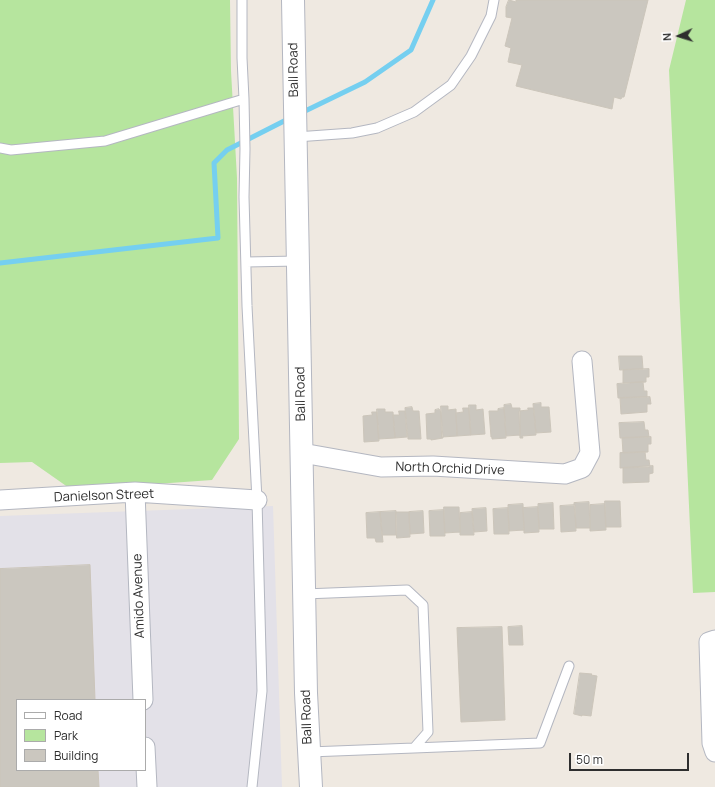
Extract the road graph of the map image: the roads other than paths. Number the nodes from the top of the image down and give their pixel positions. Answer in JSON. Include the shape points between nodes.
{"nodes":[{"id":1,"x":242,"y":0,"type":"edge"},
{"id":2,"x":293,"y":0,"type":"edge"},
{"id":3,"x":494,"y":0,"type":"edge"},
{"id":4,"x":244,"y":99,"type":"junction"},
{"id":5,"x":295,"y":124,"type":"junction"},
{"id":6,"x":0,"y":148,"type":"edge"},
{"id":7,"x":298,"y":261,"type":"junction"},
{"id":8,"x":246,"y":262,"type":"junction"},
{"id":9,"x":582,"y":361,"type":"dead end"},
{"id":10,"x":302,"y":454,"type":"junction"},
{"id":11,"x":135,"y":492,"type":"junction"},
{"id":12,"x":0,"y":500,"type":"edge"},
{"id":13,"x":257,"y":500,"type":"junction"},
{"id":14,"x":304,"y":594,"type":"junction"},
{"id":15,"x":715,"y":640,"type":"edge"},
{"id":16,"x":569,"y":666,"type":"dead end"},
{"id":17,"x":143,"y":699,"type":"edge"},
{"id":18,"x":414,"y":748,"type":"junction"},
{"id":19,"x":309,"y":752,"type":"junction"},
{"id":20,"x":715,"y":752,"type":"edge"},
{"id":21,"x":146,"y":767,"type":"edge"},
{"id":22,"x":147,"y":787,"type":"edge"},
{"id":23,"x":252,"y":787,"type":"edge"},
{"id":24,"x":311,"y":787,"type":"edge"}],
"edges":[{"from":1,"to":4,"type":"lane"},
{"from":2,"to":5,"type":"main road","name":"Ball Road"},
{"from":3,"to":5,"type":"lane","via":[[491,16],[471,56],[450,85],[414,112],[377,128],[352,133]]},
{"from":4,"to":6,"type":"lane","via":[[105,141],[11,150]]},
{"from":4,"to":8,"type":"lane"},
{"from":5,"to":7,"type":"main road","name":"Ball Road"},
{"from":7,"to":8,"type":"lane"},
{"from":7,"to":10,"type":"main road","name":"Ball Road"},
{"from":8,"to":13,"type":"lane"},
{"from":9,"to":10,"type":"street","name":"North Orchid Drive","via":[[590,453],[582,468],[565,474],[433,466],[381,467]]},
{"from":10,"to":14,"type":"main road","name":"Ball Road"},
{"from":11,"to":12,"type":"street","name":"Danielson Street"},
{"from":11,"to":13,"type":"street","name":"Danielson Street"},
{"from":11,"to":17,"type":"street","name":"Amido Avenue"},
{"from":13,"to":23,"type":"lane","via":[[262,691]]},
{"from":14,"to":18,"type":"lane","via":[[407,590],[423,605],[428,732]]},
{"from":14,"to":19,"type":"main road","name":"Ball Road"},
{"from":15,"to":20,"type":"street","via":[[709,642],[712,743]]},
{"from":16,"to":18,"type":"lane","via":[[540,743]]},
{"from":18,"to":19,"type":"lane"},
{"from":19,"to":24,"type":"main road","name":"Ball Road"},
{"from":21,"to":22,"type":"street"}]}
